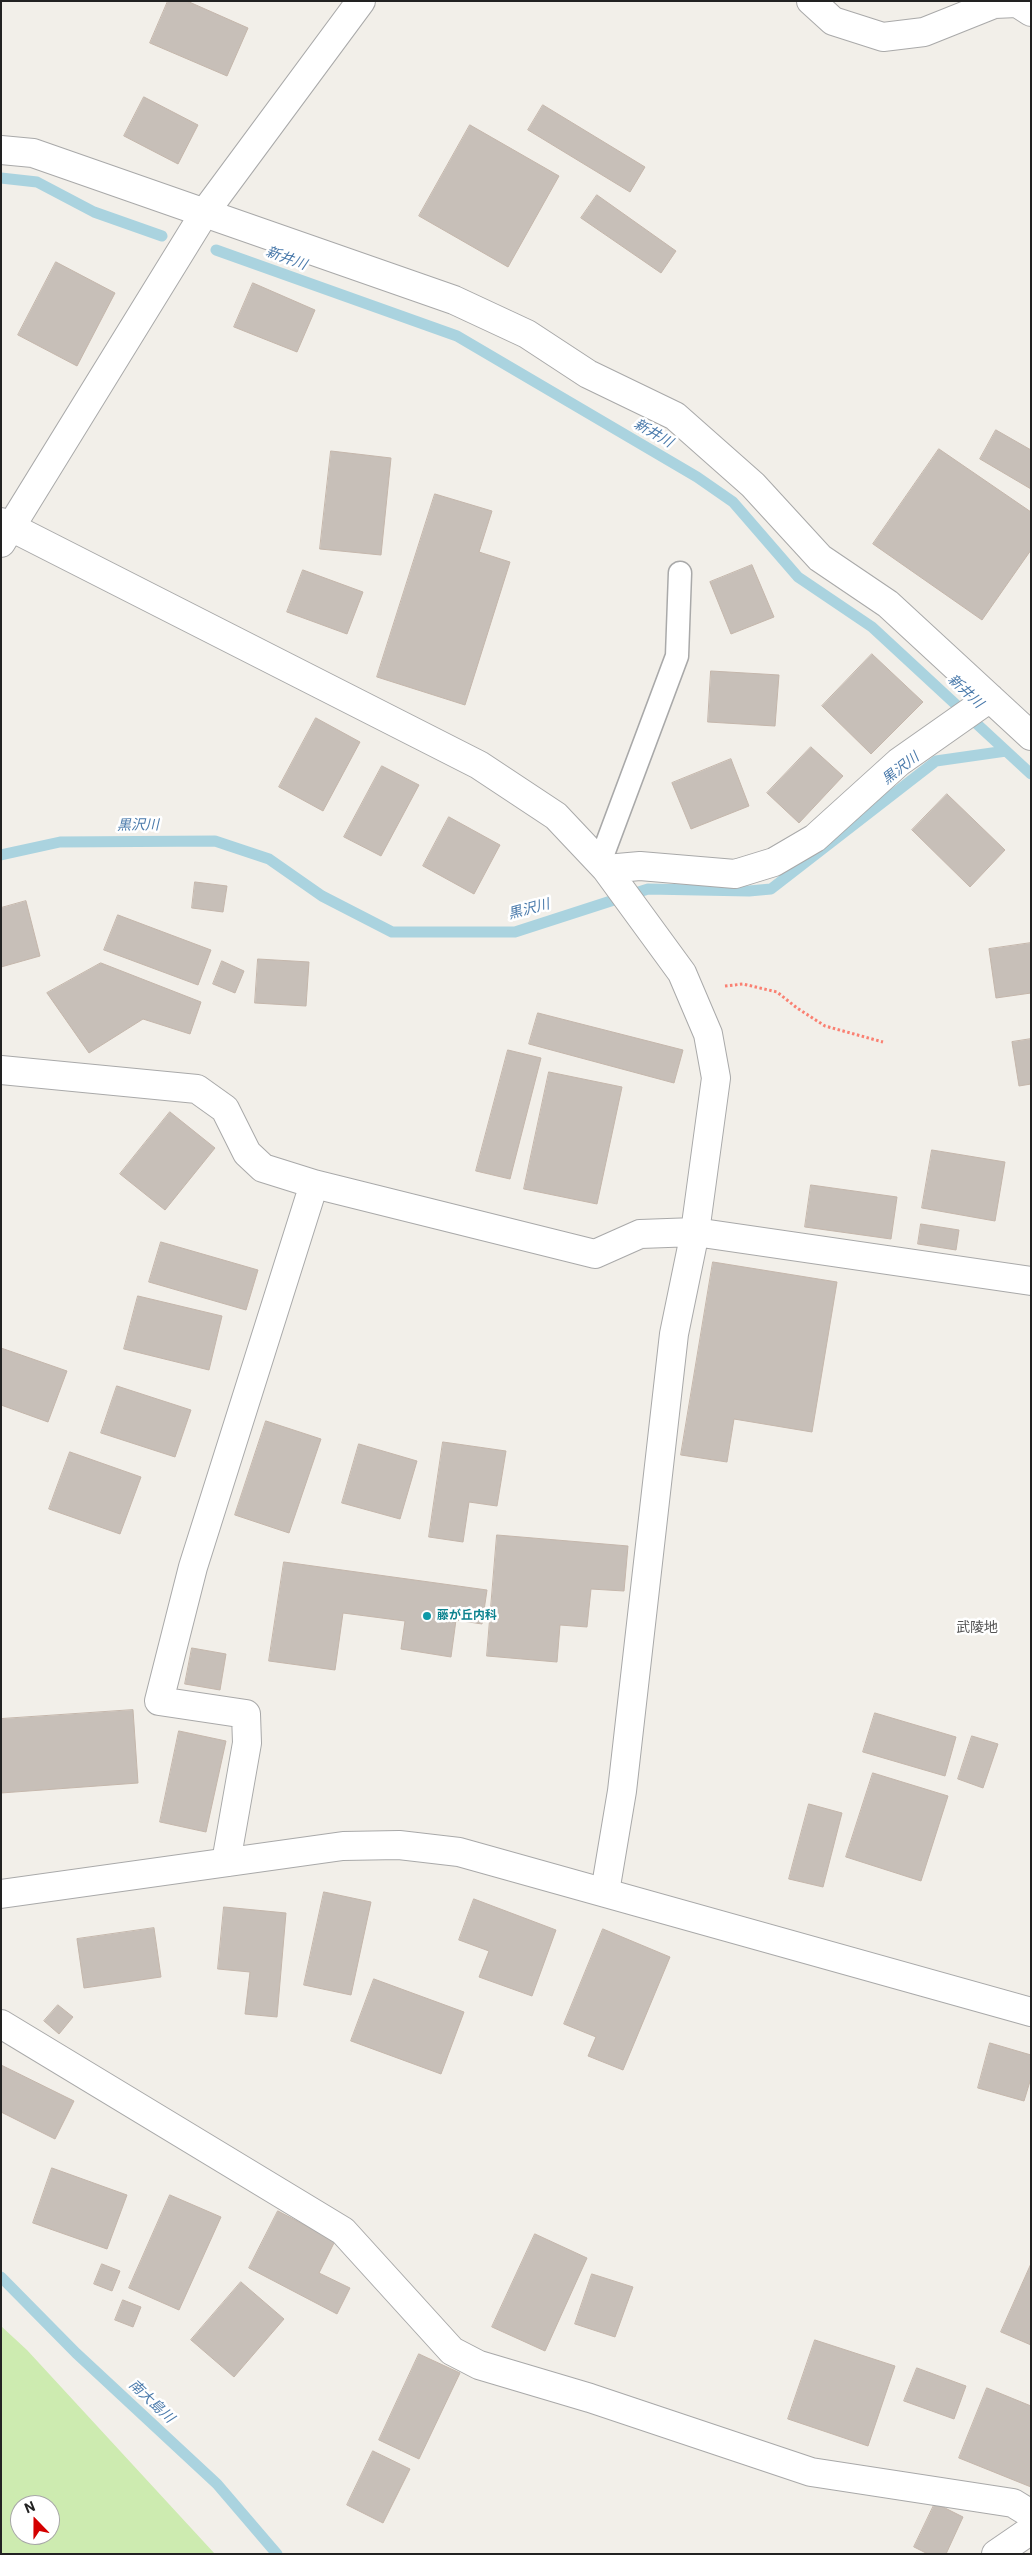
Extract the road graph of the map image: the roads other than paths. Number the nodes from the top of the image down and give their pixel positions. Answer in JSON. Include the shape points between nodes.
{"nodes":[{"id":1,"x":361,"y":1,"type":"edge"},
{"id":2,"x":812,"y":1,"type":"edge"},
{"id":3,"x":1031,"y":12,"type":"edge"},
{"id":4,"x":1,"y":150,"type":"edge"},
{"id":5,"x":206,"y":212,"type":"junction"},
{"id":6,"x":5,"y":531,"type":"edge"},
{"id":7,"x":680,"y":573,"type":"dead end"},
{"id":8,"x":990,"y":698,"type":"junction"},
{"id":9,"x":1031,"y":736,"type":"edge"},
{"id":10,"x":603,"y":866,"type":"junction"},
{"id":11,"x":1,"y":1070,"type":"edge"},
{"id":12,"x":314,"y":1184,"type":"junction"},
{"id":13,"x":695,"y":1232,"type":"junction"},
{"id":14,"x":1031,"y":1282,"type":"edge"},
{"id":15,"x":226,"y":1862,"type":"junction"},
{"id":16,"x":605,"y":1892,"type":"junction"},
{"id":17,"x":1,"y":1894,"type":"edge"},
{"id":18,"x":1031,"y":2012,"type":"edge"},
{"id":19,"x":1,"y":2024,"type":"edge"},
{"id":20,"x":1031,"y":2514,"type":"edge"},
{"id":21,"x":1031,"y":2530,"type":"edge"},
{"id":22,"x":996,"y":2554,"type":"edge"}],
"edges":[{"from":1,"to":5,"type":"street"},
{"from":2,"to":3,"type":"street","via":[[834,21],[883,37],[924,32],[994,4],[1017,3]]},
{"from":4,"to":5,"type":"street","via":[[33,153]]},
{"from":5,"to":6,"type":"street"},
{"from":5,"to":8,"type":"street","via":[[454,300],[527,334],[588,374],[675,416],[753,485],[820,558],[888,604]]},
{"from":6,"to":10,"type":"street","via":[[479,765],[556,816]]},
{"from":7,"to":10,"type":"lane","via":[[677,656]]},
{"from":8,"to":9,"type":"street"},
{"from":8,"to":10,"type":"street","via":[[899,762],[815,838],[774,862],[734,874]]},
{"from":10,"to":13,"type":"street","via":[[682,973],[708,1034],[716,1078]]},
{"from":11,"to":12,"type":"street","via":[[198,1089],[225,1109],[247,1153],[263,1168]]},
{"from":12,"to":13,"type":"street","via":[[595,1254],[640,1234]]},
{"from":12,"to":15,"type":"street","via":[[193,1567],[159,1701],[246,1714],[247,1743]]},
{"from":13,"to":14,"type":"street"},
{"from":13,"to":16,"type":"street","via":[[674,1334],[622,1791]]},
{"from":15,"to":16,"type":"street","via":[[343,1846],[399,1845],[459,1852]]},
{"from":15,"to":17,"type":"street"},
{"from":16,"to":18,"type":"street"},
{"from":19,"to":20,"type":"street","via":[[343,2231],[452,2350],[480,2365],[811,2472],[1013,2503]]},
{"from":21,"to":22,"type":"street"}]}
